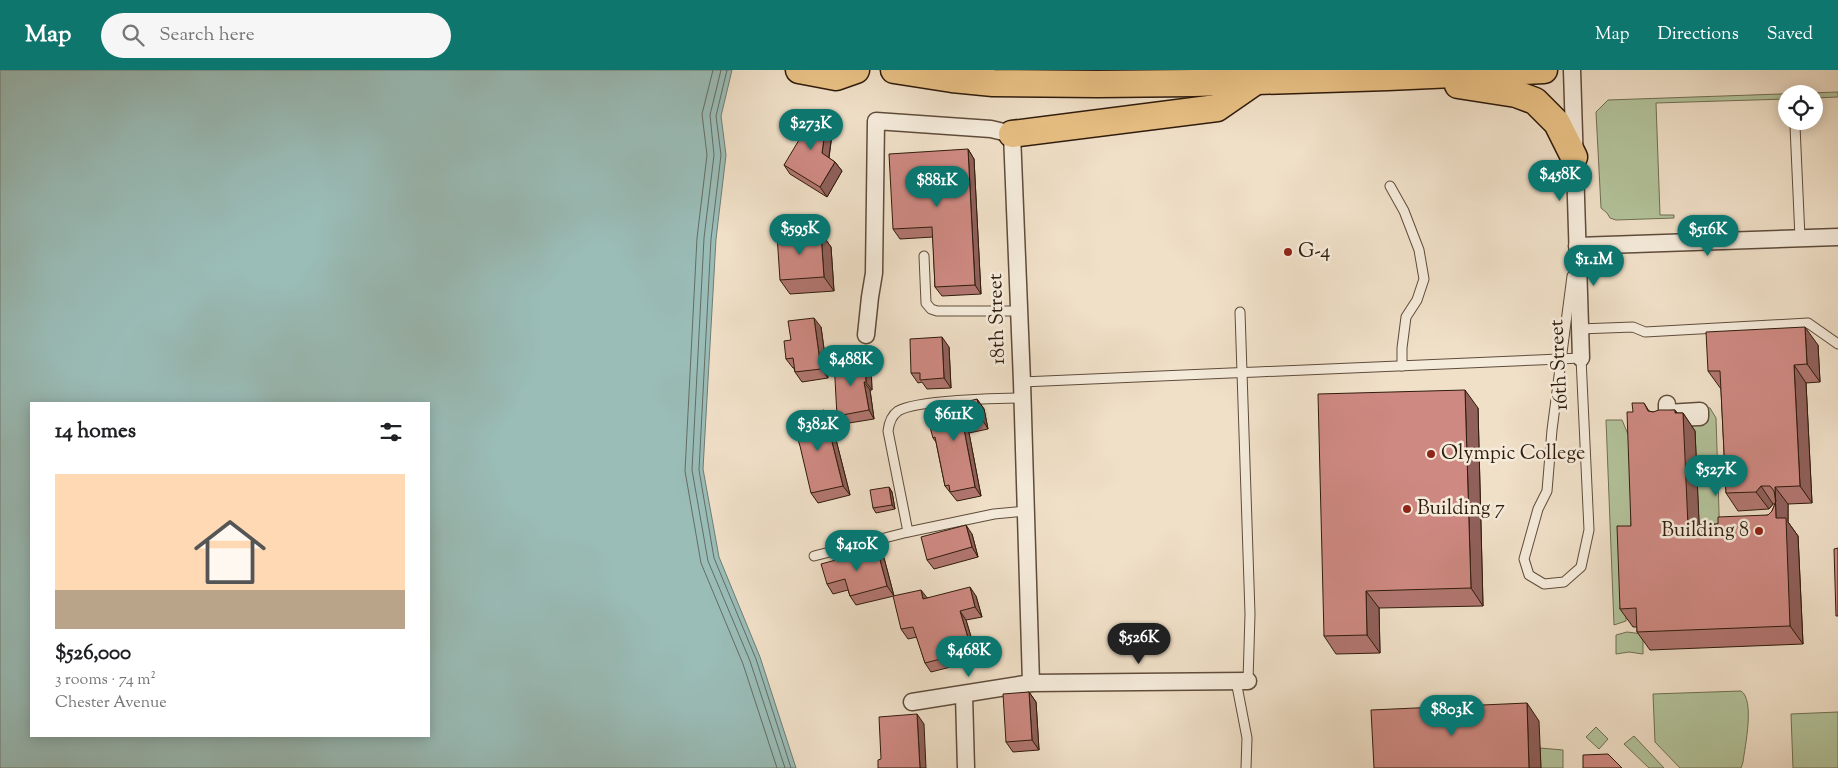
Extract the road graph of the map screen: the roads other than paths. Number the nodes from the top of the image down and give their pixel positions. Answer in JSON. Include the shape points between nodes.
{"nodes":[{"id":1,"x":799,"y":70,"type":"edge"},
{"id":2,"x":856,"y":70,"type":"edge"},
{"id":3,"x":894,"y":70,"type":"edge"},
{"id":4,"x":1544,"y":70,"type":"edge"},
{"id":5,"x":1572,"y":70,"type":"edge"},
{"id":6,"x":1350,"y":74,"type":"edge"},
{"id":7,"x":1438,"y":75,"type":"junction"},
{"id":8,"x":1180,"y":77,"type":"edge"},
{"id":9,"x":1256,"y":81,"type":"junction"},
{"id":10,"x":1796,"y":130,"type":"edge"},
{"id":11,"x":1012,"y":134,"type":"junction"},
{"id":12,"x":1574,"y":157,"type":"junction"},
{"id":13,"x":1390,"y":186,"type":"dead end"},
{"id":14,"x":1838,"y":237,"type":"edge"},
{"id":15,"x":1800,"y":238,"type":"junction"},
{"id":16,"x":1577,"y":246,"type":"junction"},
{"id":17,"x":924,"y":256,"type":"dead end"},
{"id":18,"x":1019,"y":311,"type":"junction"},
{"id":19,"x":1240,"y":312,"type":"dead end"},
{"id":20,"x":1580,"y":329,"type":"junction"},
{"id":21,"x":866,"y":335,"type":"dead end"},
{"id":22,"x":1838,"y":344,"type":"edge"},
{"id":23,"x":1580,"y":358,"type":"junction"},
{"id":24,"x":1561,"y":359,"type":"junction"},
{"id":25,"x":1402,"y":366,"type":"junction"},
{"id":26,"x":1243,"y":372,"type":"junction"},
{"id":27,"x":1022,"y":390,"type":"junction"},
{"id":28,"x":1026,"y":510,"type":"junction"},
{"id":29,"x":908,"y":532,"type":"junction"},
{"id":30,"x":814,"y":556,"type":"dead end"},
{"id":31,"x":1242,"y":681,"type":"junction"},
{"id":32,"x":1031,"y":683,"type":"junction"},
{"id":33,"x":964,"y":695,"type":"junction"},
{"id":34,"x":912,"y":702,"type":"dead end"},
{"id":35,"x":966,"y":768,"type":"edge"},
{"id":36,"x":1246,"y":768,"type":"edge"}],
"edges":[{"from":1,"to":2,"type":"main road","via":[[836,77]]},
{"from":3,"to":8,"type":"main road","via":[[993,83]]},
{"from":4,"to":7,"type":"main road"},
{"from":5,"to":12,"type":"street","name":"16th Street"},
{"from":6,"to":7,"type":"main road"},
{"from":6,"to":9,"type":"main road"},
{"from":7,"to":12,"type":"main road","via":[[1444,82],[1516,94],[1535,101],[1557,123]]},
{"from":8,"to":9,"type":"main road"},
{"from":9,"to":11,"type":"main road","via":[[1217,108]]},
{"from":10,"to":15,"type":"lane"},
{"from":11,"to":18,"type":"street","name":"18th Street"},
{"from":11,"to":21,"type":"street","via":[[991,129],[876,121],[874,273]]},
{"from":12,"to":16,"type":"street","name":"16th Street"},
{"from":13,"to":25,"type":"lane","via":[[1416,242],[1424,279],[1417,300],[1406,317]]},
{"from":14,"to":15,"type":"street"},
{"from":15,"to":16,"type":"street"},
{"from":16,"to":20,"type":"street","name":"16th Street"},
{"from":16,"to":24,"type":"lane"},
{"from":17,"to":18,"type":"lane","via":[[926,303],[931,309]]},
{"from":18,"to":27,"type":"street","name":"18th Street"},
{"from":19,"to":26,"type":"lane"},
{"from":20,"to":22,"type":"lane","via":[[1633,327],[1645,332],[1808,323]]},
{"from":20,"to":23,"type":"street","name":"16th Street"},
{"from":23,"to":24,"type":"lane"},
{"from":23,"to":24,"type":"lane","name":"16th Street","via":[[1589,530],[1581,567],[1564,582],[1544,584],[1529,575],[1524,559],[1533,524],[1547,491]]},
{"from":24,"to":25,"type":"lane"},
{"from":25,"to":26,"type":"lane"},
{"from":26,"to":27,"type":"lane"},
{"from":26,"to":31,"type":"lane","via":[[1250,614]]},
{"from":27,"to":28,"type":"street","name":"18th Street"},
{"from":27,"to":29,"type":"lane","via":[[992,398],[908,407],[893,416],[888,431]]},
{"from":28,"to":29,"type":"lane"},
{"from":28,"to":32,"type":"street","name":"18th Street"},
{"from":29,"to":30,"type":"lane"},
{"from":31,"to":32,"type":"street"},
{"from":31,"to":36,"type":"lane"},
{"from":32,"to":33,"type":"street"},
{"from":33,"to":34,"type":"street"},
{"from":33,"to":35,"type":"street"}]}
